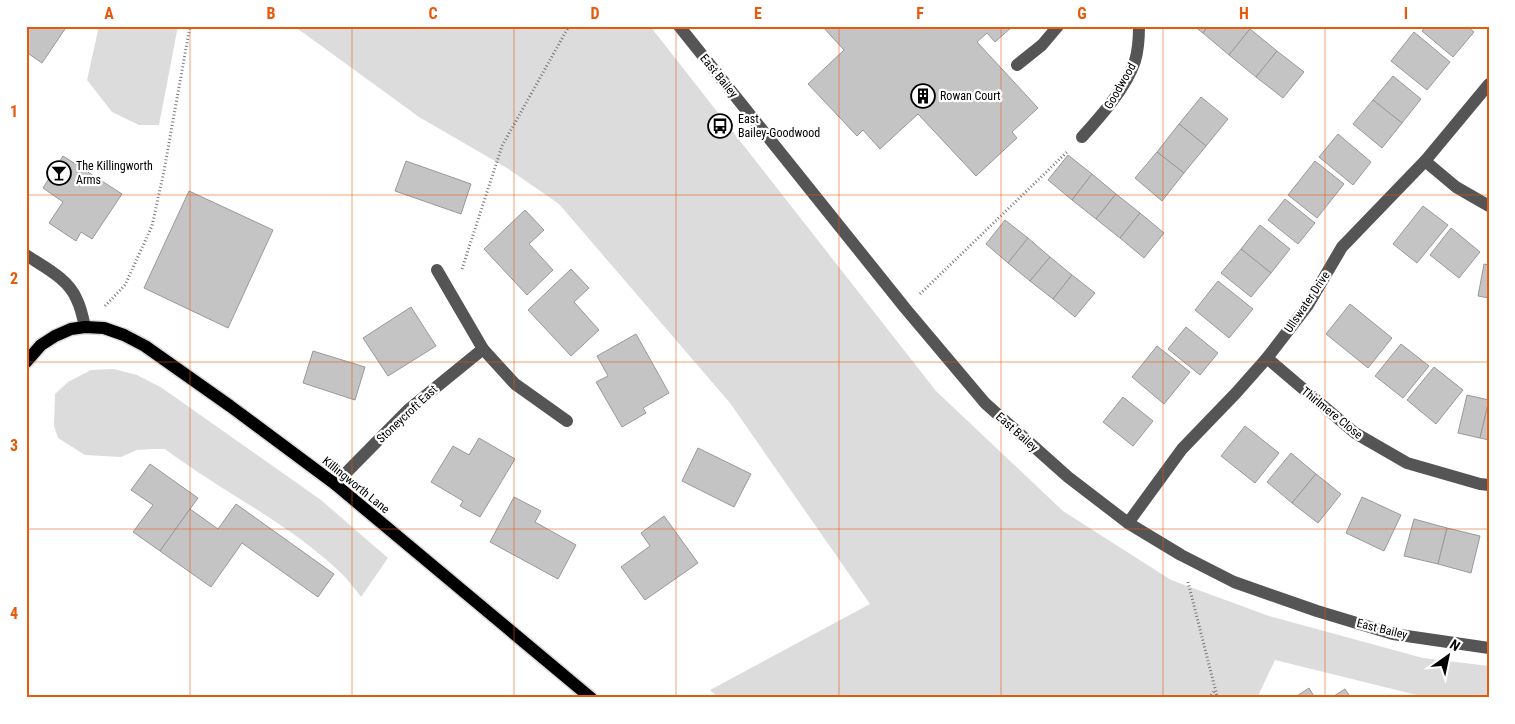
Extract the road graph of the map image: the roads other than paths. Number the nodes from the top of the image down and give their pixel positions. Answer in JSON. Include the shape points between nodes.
{"nodes":[{"id":1,"x":679,"y":26,"type":"edge"},
{"id":2,"x":1058,"y":26,"type":"edge"},
{"id":3,"x":1139,"y":26,"type":"edge"},
{"id":4,"x":1017,"y":65,"type":"dead end"},
{"id":5,"x":1489,"y":84,"type":"edge"},
{"id":6,"x":1082,"y":137,"type":"road end"},
{"id":7,"x":1424,"y":161,"type":"junction"},
{"id":8,"x":1489,"y":206,"type":"edge"},
{"id":9,"x":26,"y":255,"type":"edge"},
{"id":10,"x":437,"y":270,"type":"dead end"},
{"id":11,"x":85,"y":327,"type":"junction"},
{"id":12,"x":483,"y":349,"type":"junction"},
{"id":13,"x":1267,"y":358,"type":"junction"},
{"id":14,"x":26,"y":362,"type":"edge"},
{"id":15,"x":567,"y":421,"type":"dead end"},
{"id":16,"x":335,"y":484,"type":"junction"},
{"id":17,"x":1489,"y":485,"type":"edge"},
{"id":18,"x":1128,"y":523,"type":"junction"},
{"id":19,"x":1489,"y":648,"type":"edge"},
{"id":20,"x":591,"y":698,"type":"edge"}],
"edges":[{"from":1,"to":18,"type":"street","name":"East Bailey","via":[[905,308],[986,403],[1068,477]]},
{"from":2,"to":4,"type":"street","via":[[1042,45]]},
{"from":3,"to":6,"type":"street","name":"Goodwood","via":[[1135,60],[1122,87]]},
{"from":5,"to":7,"type":"street","name":"Ullswater Drive"},
{"from":7,"to":8,"type":"street","via":[[1456,188]]},
{"from":7,"to":13,"type":"street","name":"Ullswater Drive","via":[[1342,247],[1308,305]]},
{"from":9,"to":11,"type":"street","via":[[67,285],[77,298]]},
{"from":10,"to":12,"type":"street"},
{"from":11,"to":14,"type":"main road","via":[[55,336],[41,345]]},
{"from":11,"to":16,"type":"main road","name":"Killingworth Lane","via":[[104,328],[145,346]]},
{"from":12,"to":15,"type":"street","via":[[515,384]]},
{"from":12,"to":16,"type":"street","name":"Stoneycroft East","via":[[408,410]]},
{"from":13,"to":17,"type":"street","name":"Thirlmere Close","via":[[1355,433],[1407,463]]},
{"from":13,"to":18,"type":"street","name":"Ullswater Drive","via":[[1182,449]]},
{"from":16,"to":20,"type":"main road","name":"Killingworth Lane"},
{"from":18,"to":19,"type":"street","name":"East Bailey","via":[[1234,582],[1394,634]]}]}
